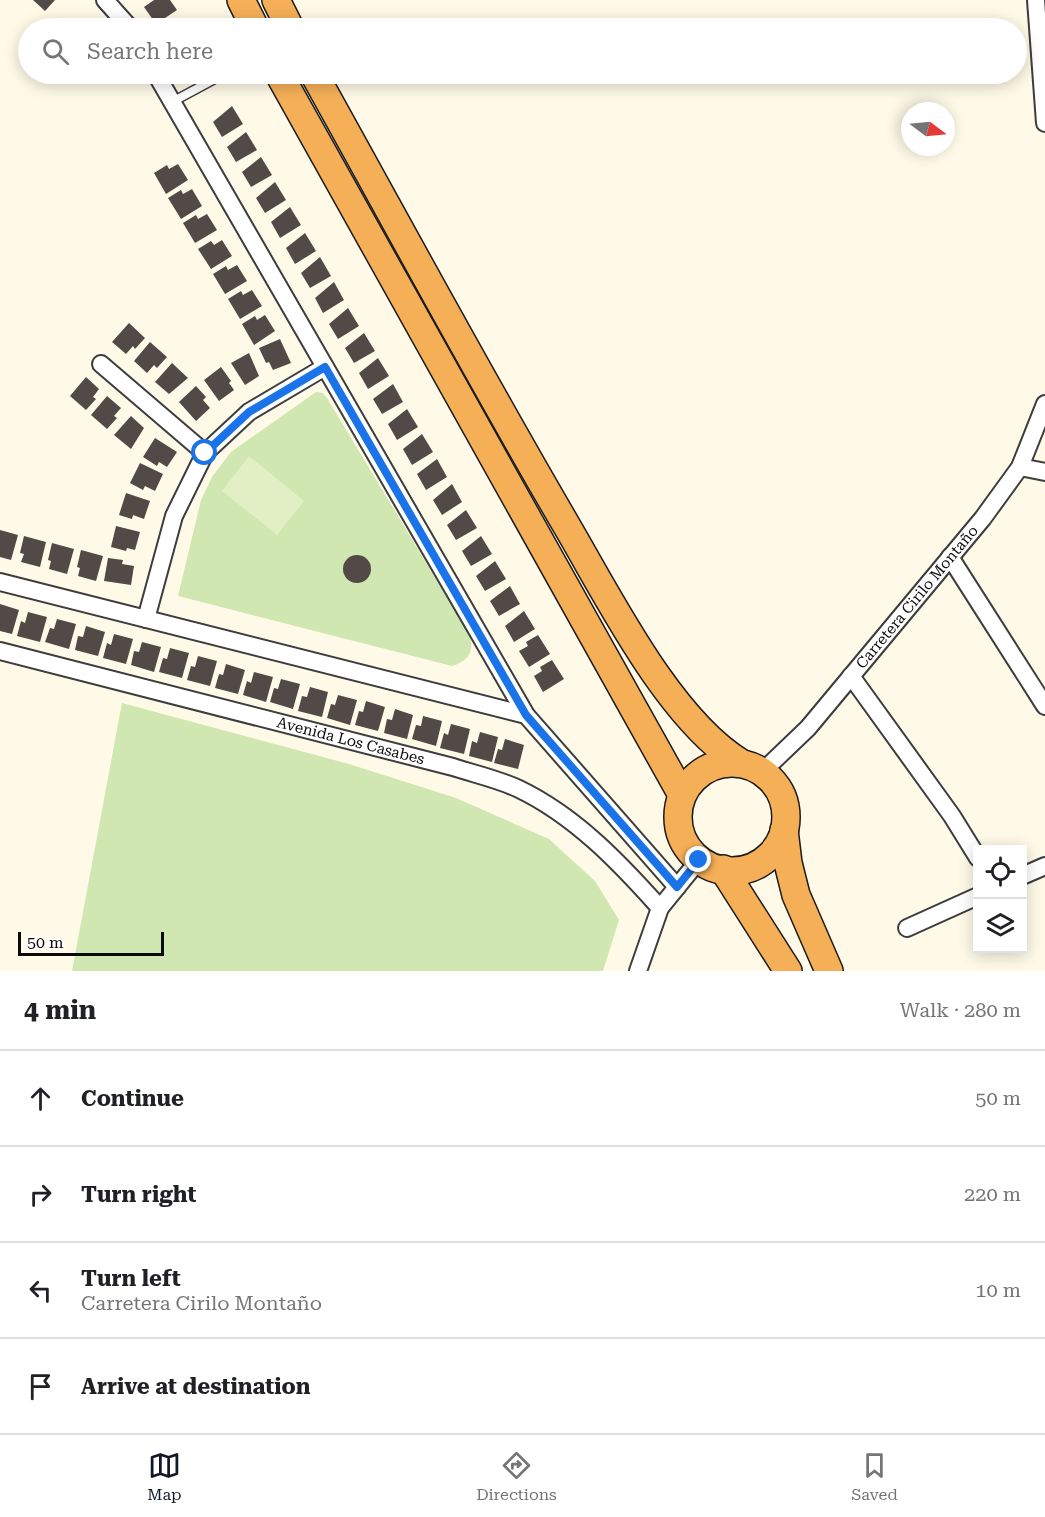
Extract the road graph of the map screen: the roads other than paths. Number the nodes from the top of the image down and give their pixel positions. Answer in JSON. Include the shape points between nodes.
{"nodes":[{"id":1,"x":105,"y":0,"type":"edge"},
{"id":2,"x":241,"y":0,"type":"edge"},
{"id":3,"x":276,"y":0,"type":"edge"},
{"id":4,"x":1036,"y":0,"type":"edge"},
{"id":5,"x":121,"y":18,"type":"edge"},
{"id":6,"x":250,"y":18,"type":"edge"},
{"id":7,"x":285,"y":18,"type":"edge"},
{"id":8,"x":162,"y":84,"type":"edge"},
{"id":9,"x":205,"y":84,"type":"edge"},
{"id":10,"x":285,"y":84,"type":"edge"},
{"id":11,"x":320,"y":84,"type":"edge"},
{"id":12,"x":172,"y":102,"type":"junction"},
{"id":13,"x":1045,"y":123,"type":"edge"},
{"id":14,"x":101,"y":363,"type":"dead end"},
{"id":15,"x":325,"y":367,"type":"junction"},
{"id":16,"x":1045,"y":404,"type":"edge"},
{"id":17,"x":205,"y":453,"type":"junction"},
{"id":18,"x":1020,"y":467,"type":"junction"},
{"id":19,"x":1045,"y":472,"type":"edge"},
{"id":20,"x":950,"y":557,"type":"junction"},
{"id":21,"x":0,"y":582,"type":"edge"},
{"id":22,"x":146,"y":619,"type":"junction"},
{"id":23,"x":0,"y":651,"type":"edge"},
{"id":24,"x":851,"y":676,"type":"junction"},
{"id":25,"x":1045,"y":706,"type":"edge"},
{"id":26,"x":526,"y":715,"type":"junction"},
{"id":27,"x":751,"y":767,"type":"junction"},
{"id":28,"x":682,"y":795,"type":"junction"},
{"id":29,"x":784,"y":830,"type":"junction"},
{"id":30,"x":973,"y":850,"type":"edge"},
{"id":31,"x":711,"y":865,"type":"junction"},
{"id":32,"x":1045,"y":866,"type":"edge"},
{"id":33,"x":1027,"y":874,"type":"edge"},
{"id":34,"x":677,"y":887,"type":"junction"},
{"id":35,"x":973,"y":898,"type":"edge"},
{"id":36,"x":660,"y":908,"type":"junction"},
{"id":37,"x":907,"y":928,"type":"dead end"},
{"id":38,"x":638,"y":971,"type":"edge"},
{"id":39,"x":788,"y":971,"type":"edge"},
{"id":40,"x":829,"y":971,"type":"edge"}],
"edges":[{"from":1,"to":5,"type":"street"},
{"from":2,"to":6,"type":"highway"},
{"from":3,"to":7,"type":"highway"},
{"from":4,"to":13,"type":"street"},
{"from":8,"to":12,"type":"street"},
{"from":9,"to":12,"type":"lane"},
{"from":10,"to":28,"type":"highway"},
{"from":11,"to":27,"type":"highway","via":[[527,459],[636,645],[699,730],[722,752]]},
{"from":12,"to":15,"type":"street"},
{"from":14,"to":17,"type":"street"},
{"from":15,"to":17,"type":"street","via":[[249,412]]},
{"from":15,"to":26,"type":"street"},
{"from":16,"to":18,"type":"street","name":"Carretera Cirilo Montaño"},
{"from":17,"to":22,"type":"street","via":[[174,516]]},
{"from":18,"to":19,"type":"street"},
{"from":18,"to":20,"type":"street","name":"Carretera Cirilo Montaño"},
{"from":20,"to":24,"type":"street","name":"Carretera Cirilo Montaño"},
{"from":20,"to":25,"type":"street"},
{"from":21,"to":22,"type":"street"},
{"from":22,"to":26,"type":"street"},
{"from":23,"to":36,"type":"street","name":"Avenida Los Casabes","via":[[453,767],[518,789],[567,820],[617,860]]},
{"from":24,"to":27,"type":"street","name":"Carretera Cirilo Montaño","via":[[808,728]]},
{"from":24,"to":30,"type":"street"},
{"from":26,"to":34,"type":"street"},
{"from":27,"to":28,"type":"highway","via":[[723,763],[706,769]]},
{"from":27,"to":29,"type":"highway","via":[[772,780],[782,795],[786,812]]},
{"from":28,"to":31,"type":"highway","via":[[680,831],[687,847]]},
{"from":29,"to":31,"type":"highway","via":[[778,846],[750,868],[732,871]]},
{"from":29,"to":40,"type":"highway","via":[[796,895]]},
{"from":31,"to":34,"type":"street"},
{"from":31,"to":39,"type":"highway"},
{"from":32,"to":33,"type":"street"},
{"from":34,"to":36,"type":"street"},
{"from":35,"to":37,"type":"street"},
{"from":36,"to":38,"type":"street"}]}
